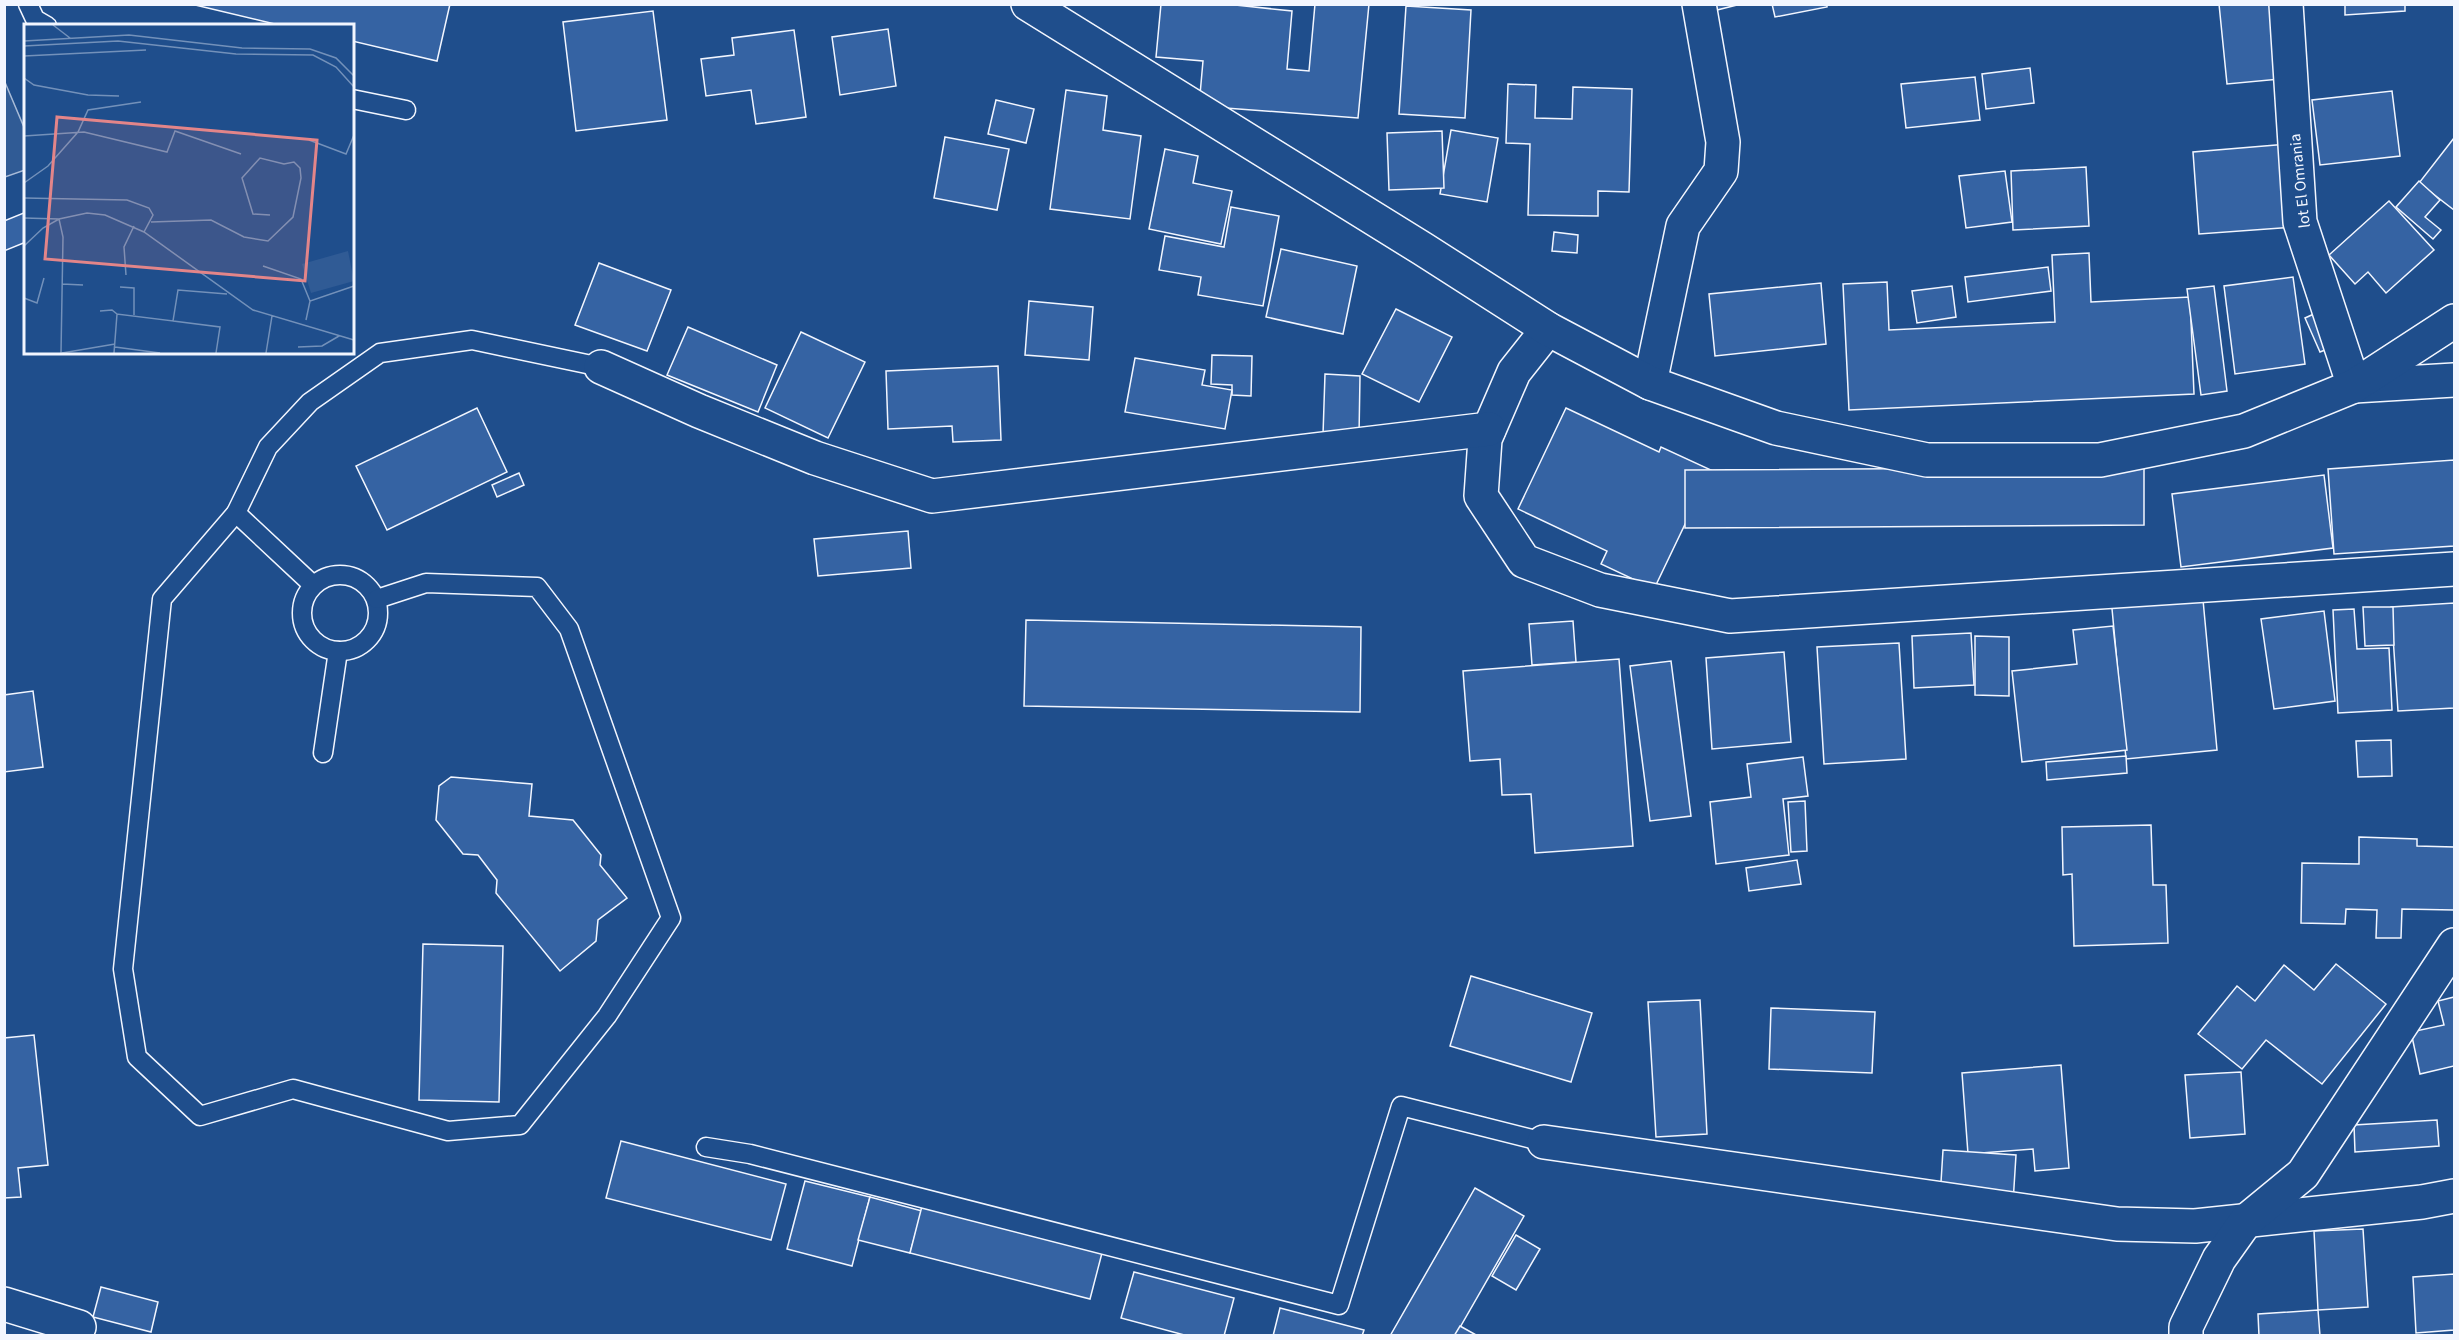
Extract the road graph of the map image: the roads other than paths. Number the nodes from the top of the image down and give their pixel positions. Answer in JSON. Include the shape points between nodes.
{"nodes":[{"id":1,"x":28,"y":4,"type":"edge"},
{"id":2,"x":1028,"y":4,"type":"edge"},
{"id":3,"x":1699,"y":4,"type":"edge"},
{"id":4,"x":2286,"y":4,"type":"edge"},
{"id":5,"x":44,"y":24,"type":"edge"},
{"id":6,"x":354,"y":99,"type":"edge"},
{"id":7,"x":406,"y":110,"type":"dead end"},
{"id":8,"x":2454,"y":321,"type":"edge"},
{"id":9,"x":1548,"y":329,"type":"junction"},
{"id":10,"x":602,"y":367,"type":"joint"},
{"id":11,"x":2454,"y":380,"type":"edge"},
{"id":12,"x":1650,"y":383,"type":"junction"},
{"id":13,"x":2354,"y":386,"type":"junction"},
{"id":14,"x":1489,"y":429,"type":"junction"},
{"id":15,"x":236,"y":513,"type":"junction"},
{"id":16,"x":2454,"y":569,"type":"edge"},
{"id":17,"x":313,"y":585,"type":"junction"},
{"id":18,"x":377,"y":599,"type":"junction"},
{"id":19,"x":338,"y":651,"type":"junction"},
{"id":20,"x":322,"y":753,"type":"dead end"},
{"id":21,"x":2454,"y":945,"type":"edge"},
{"id":22,"x":1545,"y":1142,"type":"joint"},
{"id":23,"x":706,"y":1147,"type":"dead end"},
{"id":24,"x":2454,"y":1196,"type":"edge"},
{"id":25,"x":2246,"y":1221,"type":"junction"},
{"id":26,"x":4,"y":1304,"type":"edge"},
{"id":27,"x":79,"y":1327,"type":"dead end"},
{"id":28,"x":2186,"y":1335,"type":"edge"}],
"edges":[{"from":1,"to":5,"type":"lane","via":[[35,19]]},
{"from":2,"to":9,"type":"street"},
{"from":3,"to":12,"type":"street","via":[[1723,141],[1721,171],[1683,226]]},
{"from":4,"to":13,"type":"street","name":"lot El Omrania","via":[[2300,222]]},
{"from":6,"to":7,"type":"lane"},
{"from":8,"to":13,"type":"street"},
{"from":9,"to":12,"type":"street"},
{"from":9,"to":14,"type":"street","via":[[1514,372]]},
{"from":10,"to":14,"type":"street","via":[[815,458],[932,496]]},
{"from":10,"to":15,"type":"lane","via":[[472,340],[380,353],[310,402],[268,447]]},
{"from":11,"to":13,"type":"street"},
{"from":12,"to":13,"type":"street","via":[[1776,428],[1927,460],[2100,460],[2244,430]]},
{"from":14,"to":16,"type":"street","via":[[1481,496],[1524,561],[1600,590],[1730,616]]},
{"from":15,"to":17,"type":"lane"},
{"from":15,"to":18,"type":"lane","via":[[162,599],[123,969],[137,1057],[200,1116],[293,1089],[448,1131],[520,1125],[607,1016],[671,918],[569,629],[537,587],[426,583]]},
{"from":17,"to":18,"type":"lane","via":[[336,574],[349,576],[361,580]]},
{"from":17,"to":19,"type":"lane","via":[[302,607],[305,626],[315,642]]},
{"from":18,"to":19,"type":"lane","via":[[378,624],[372,636],[351,650]]},
{"from":19,"to":20,"type":"lane"},
{"from":21,"to":25,"type":"street","via":[[2303,1174]]},
{"from":22,"to":23,"type":"lane","via":[[1401,1106],[1339,1305],[750,1154]]},
{"from":22,"to":25,"type":"street","via":[[2117,1224],[2195,1226]]},
{"from":24,"to":25,"type":"street"},
{"from":25,"to":28,"type":"street","via":[[2219,1259],[2186,1327]]},
{"from":26,"to":27,"type":"street"}]}
